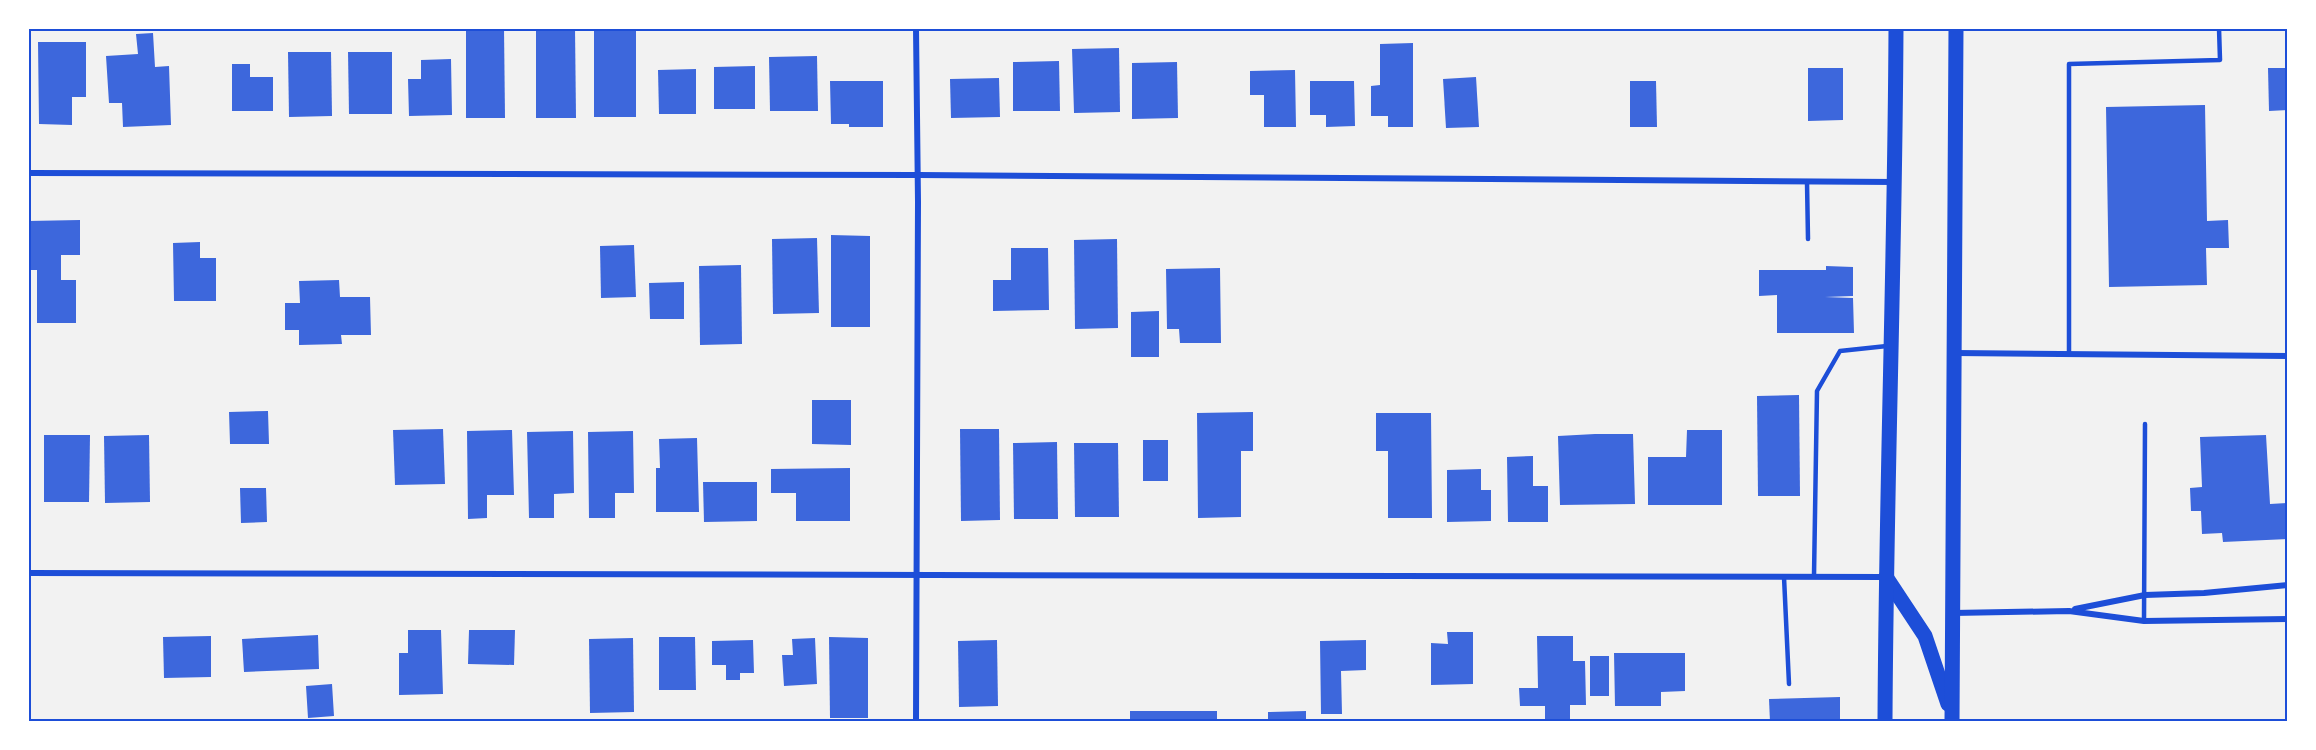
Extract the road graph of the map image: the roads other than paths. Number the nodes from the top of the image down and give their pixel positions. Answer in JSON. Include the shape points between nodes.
{"nodes":[{"id":1,"x":916,"y":28,"type":"edge"},
{"id":2,"x":1896,"y":28,"type":"edge"},
{"id":3,"x":1956,"y":28,"type":"edge"},
{"id":4,"x":2219,"y":28,"type":"edge"},
{"id":5,"x":28,"y":174,"type":"edge"},
{"id":6,"x":918,"y":175,"type":"junction"},
{"id":7,"x":1807,"y":182,"type":"junction"},
{"id":8,"x":1896,"y":182,"type":"junction"},
{"id":9,"x":1808,"y":238,"type":"dead end"},
{"id":10,"x":1892,"y":346,"type":"junction"},
{"id":11,"x":1954,"y":353,"type":"junction"},
{"id":12,"x":2069,"y":354,"type":"junction"},
{"id":13,"x":2288,"y":356,"type":"edge"},
{"id":14,"x":2145,"y":424,"type":"dead end"},
{"id":15,"x":28,"y":573,"type":"edge"},
{"id":16,"x":917,"y":575,"type":"junction"},
{"id":17,"x":1814,"y":576,"type":"junction"},
{"id":18,"x":1784,"y":577,"type":"junction"},
{"id":19,"x":1886,"y":577,"type":"junction"},
{"id":20,"x":2288,"y":585,"type":"edge"},
{"id":21,"x":2145,"y":595,"type":"junction"},
{"id":22,"x":2069,"y":611,"type":"junction"},
{"id":23,"x":1952,"y":613,"type":"junction"},
{"id":24,"x":2288,"y":619,"type":"edge"},
{"id":25,"x":2144,"y":621,"type":"junction"},
{"id":26,"x":1789,"y":684,"type":"dead end"},
{"id":27,"x":1952,"y":718,"type":"edge"},
{"id":28,"x":915,"y":722,"type":"edge"},
{"id":29,"x":1885,"y":722,"type":"edge"}],
"edges":[{"from":1,"to":6,"type":"street"},
{"from":2,"to":8,"type":"main road"},
{"from":3,"to":11,"type":"main road"},
{"from":4,"to":12,"type":"lane","via":[[2220,60],[2069,64]]},
{"from":5,"to":6,"type":"street"},
{"from":6,"to":7,"type":"street"},
{"from":6,"to":16,"type":"street"},
{"from":7,"to":8,"type":"street"},
{"from":7,"to":9,"type":"lane"},
{"from":8,"to":10,"type":"main road"},
{"from":10,"to":17,"type":"lane","via":[[1840,351],[1817,391]]},
{"from":10,"to":19,"type":"main road"},
{"from":11,"to":12,"type":"street"},
{"from":11,"to":23,"type":"main road"},
{"from":12,"to":13,"type":"street"},
{"from":14,"to":21,"type":"lane"},
{"from":15,"to":16,"type":"street"},
{"from":16,"to":18,"type":"street"},
{"from":16,"to":28,"type":"street"},
{"from":17,"to":18,"type":"street"},
{"from":17,"to":19,"type":"street"},
{"from":18,"to":26,"type":"lane"},
{"from":19,"to":27,"type":"main road","via":[[1925,636]]},
{"from":19,"to":29,"type":"main road"},
{"from":20,"to":21,"type":"street"},
{"from":21,"to":22,"type":"street"},
{"from":21,"to":25,"type":"lane"},
{"from":22,"to":23,"type":"street"},
{"from":22,"to":25,"type":"street"},
{"from":23,"to":27,"type":"main road"},
{"from":24,"to":25,"type":"street"}]}
